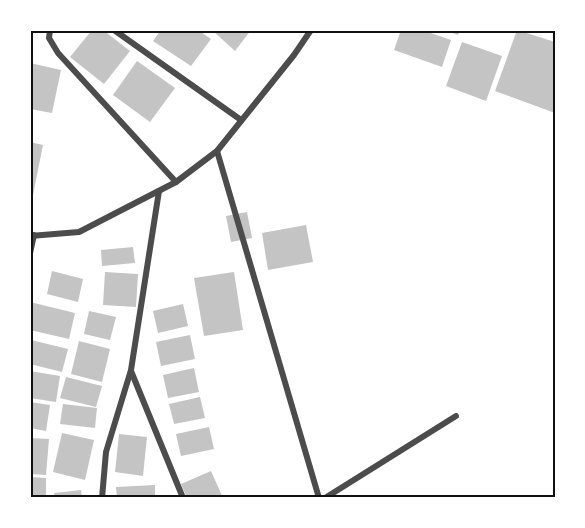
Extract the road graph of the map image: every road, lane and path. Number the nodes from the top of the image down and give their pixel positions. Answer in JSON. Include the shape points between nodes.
{"nodes":[{"id":1,"x":50,"y":30,"type":"edge"},
{"id":2,"x":114,"y":30,"type":"edge"},
{"id":3,"x":311,"y":30,"type":"edge"},
{"id":4,"x":241,"y":120,"type":"junction"},
{"id":5,"x":217,"y":151,"type":"junction"},
{"id":6,"x":176,"y":183,"type":"junction"},
{"id":7,"x":159,"y":191,"type":"junction"},
{"id":8,"x":32,"y":235,"type":"edge"},
{"id":9,"x":30,"y":253,"type":"edge"},
{"id":10,"x":131,"y":370,"type":"junction"},
{"id":11,"x":456,"y":416,"type":"dead end"},
{"id":12,"x":102,"y":498,"type":"edge"},
{"id":13,"x":183,"y":498,"type":"edge"},
{"id":14,"x":319,"y":498,"type":"edge"},
{"id":15,"x":325,"y":498,"type":"edge"}],
"edges":[{"from":1,"to":6,"type":"street","via":[[49,38],[58,53]]},
{"from":2,"to":4,"type":"street"},
{"from":3,"to":4,"type":"street"},
{"from":4,"to":5,"type":"street"},
{"from":5,"to":6,"type":"street"},
{"from":5,"to":14,"type":"street"},
{"from":6,"to":7,"type":"street"},
{"from":7,"to":8,"type":"street","via":[[79,232]]},
{"from":7,"to":10,"type":"street"},
{"from":8,"to":9,"type":"street"},
{"from":10,"to":12,"type":"street","via":[[106,452]]},
{"from":10,"to":13,"type":"street"},
{"from":11,"to":15,"type":"street"}]}
